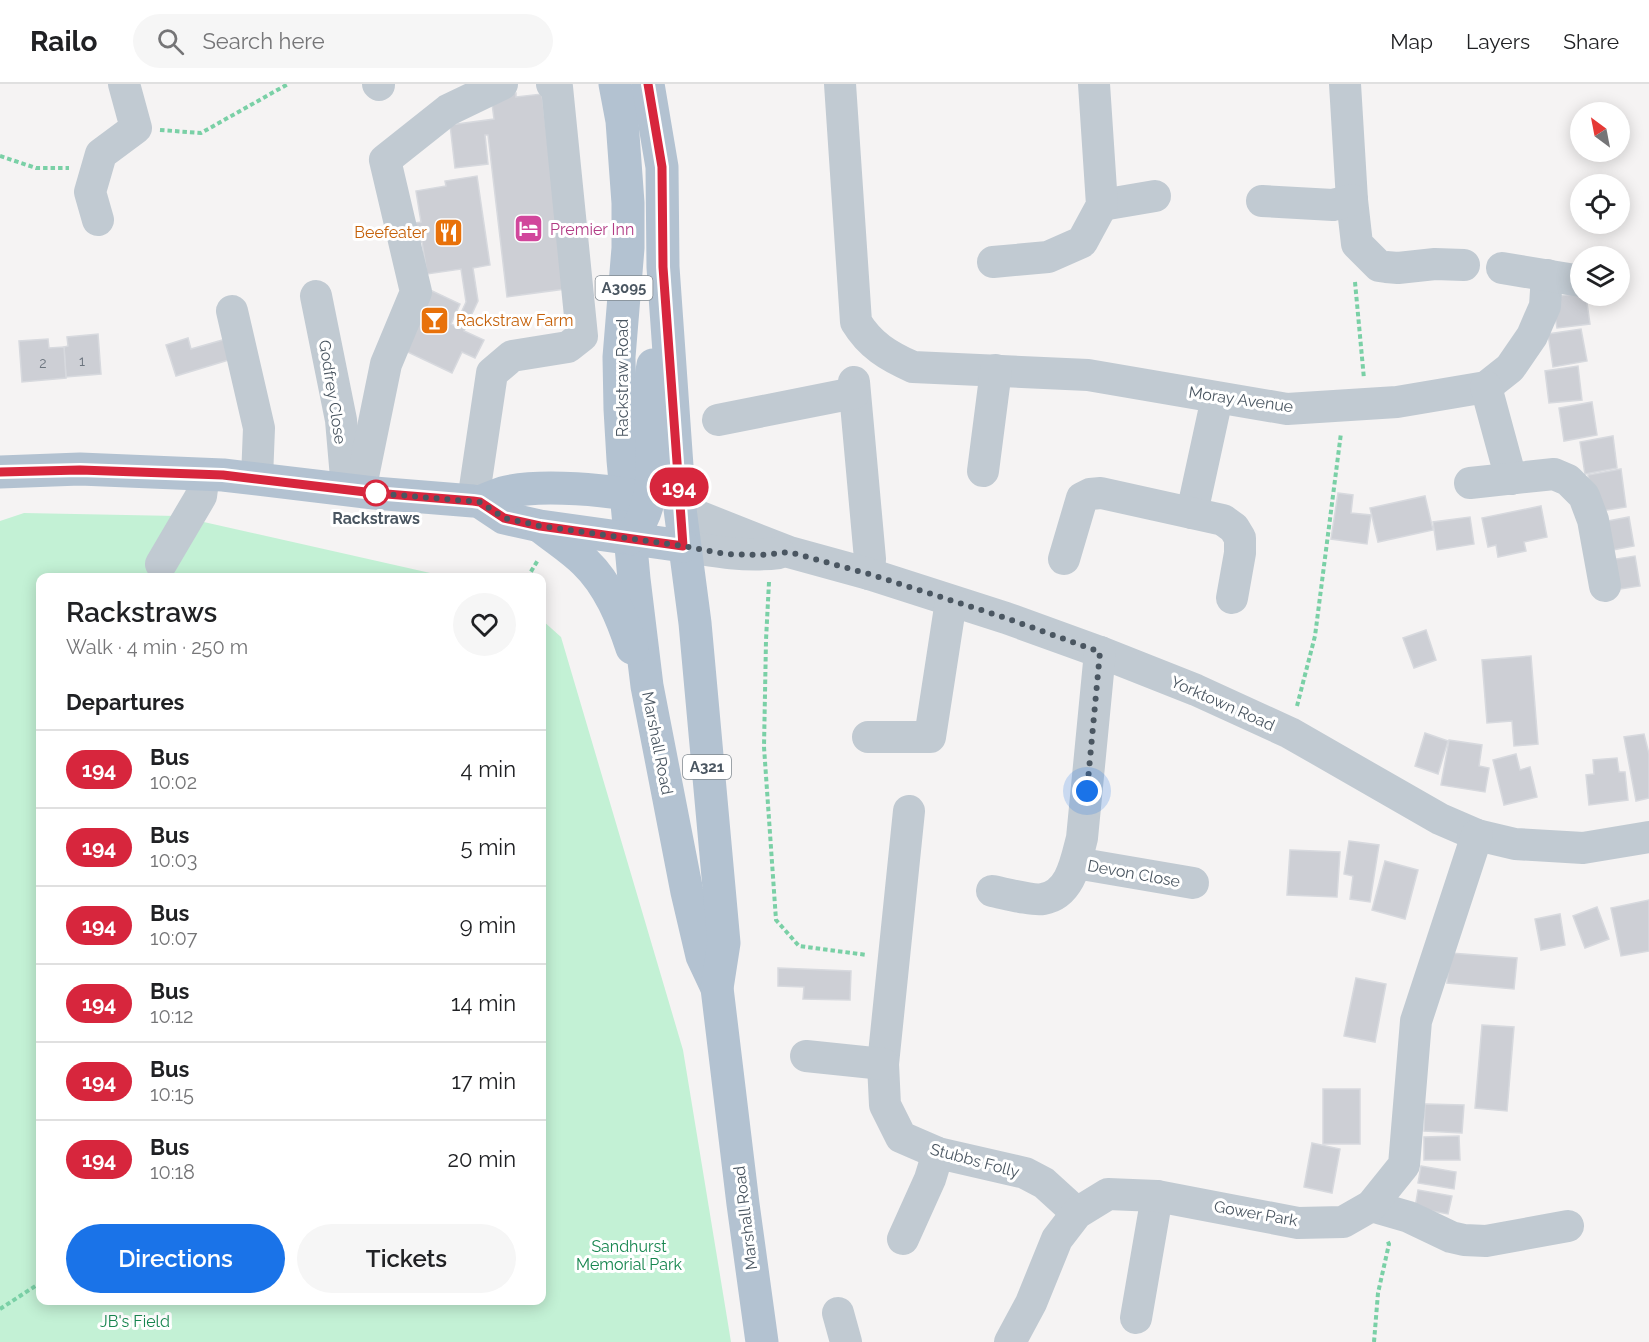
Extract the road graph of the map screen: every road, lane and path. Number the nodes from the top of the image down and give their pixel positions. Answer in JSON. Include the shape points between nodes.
{"nodes":[{"id":1,"x":124,"y":84,"type":"edge"},
{"id":2,"x":288,"y":84,"type":"edge"},
{"id":3,"x":502,"y":84,"type":"edge"},
{"id":4,"x":552,"y":84,"type":"edge"},
{"id":5,"x":615,"y":84,"type":"edge"},
{"id":6,"x":648,"y":84,"type":"edge"},
{"id":7,"x":840,"y":84,"type":"edge"},
{"id":8,"x":1094,"y":84,"type":"edge"},
{"id":9,"x":1345,"y":84,"type":"edge"},
{"id":10,"x":136,"y":128,"type":"junction"},
{"id":11,"x":101,"y":154,"type":"junction"},
{"id":12,"x":0,"y":156,"type":"edge"},
{"id":13,"x":1155,"y":196,"type":"dead end"},
{"id":14,"x":1352,"y":200,"type":"junction"},
{"id":15,"x":1262,"y":201,"type":"dead end"},
{"id":16,"x":1102,"y":205,"type":"junction"},
{"id":17,"x":98,"y":220,"type":"dead end"},
{"id":18,"x":1357,"y":244,"type":"junction"},
{"id":19,"x":993,"y":262,"type":"dead end"},
{"id":20,"x":1464,"y":265,"type":"dead end"},
{"id":21,"x":1502,"y":268,"type":"dead end"},
{"id":22,"x":1547,"y":275,"type":"junction"},
{"id":23,"x":1570,"y":279,"type":"edge"},
{"id":24,"x":316,"y":296,"type":"dead end"},
{"id":25,"x":232,"y":311,"type":"dead end"},
{"id":26,"x":667,"y":321,"type":"junction"},
{"id":27,"x":996,"y":369,"type":"junction"},
{"id":28,"x":1486,"y":387,"type":"junction"},
{"id":29,"x":1217,"y":398,"type":"junction"},
{"id":30,"x":1353,"y":404,"type":"junction"},
{"id":31,"x":718,"y":420,"type":"dead end"},
{"id":32,"x":984,"y":471,"type":"dead end"},
{"id":33,"x":0,"y":472,"type":"edge"},
{"id":34,"x":204,"y":474,"type":"junction"},
{"id":35,"x":257,"y":478,"type":"junction"},
{"id":36,"x":1511,"y":479,"type":"junction"},
{"id":37,"x":1470,"y":483,"type":"dead end"},
{"id":38,"x":353,"y":490,"type":"junction"},
{"id":39,"x":637,"y":497,"type":"junction"},
{"id":40,"x":476,"y":502,"type":"junction"},
{"id":41,"x":680,"y":509,"type":"junction"},
{"id":42,"x":1192,"y":513,"type":"junction"},
{"id":43,"x":630,"y":538,"type":"junction"},
{"id":44,"x":542,"y":539,"type":"junction"},
{"id":45,"x":683,"y":546,"type":"junction"},
{"id":46,"x":789,"y":552,"type":"junction"},
{"id":47,"x":1064,"y":559,"type":"dead end"},
{"id":48,"x":161,"y":564,"type":"dead end"},
{"id":49,"x":529,"y":573,"type":"edge"},
{"id":50,"x":869,"y":574,"type":"junction"},
{"id":51,"x":1605,"y":586,"type":"dead end"},
{"id":52,"x":1232,"y":598,"type":"dead end"},
{"id":53,"x":951,"y":601,"type":"junction"},
{"id":54,"x":1100,"y":652,"type":"junction"},
{"id":55,"x":647,"y":686,"type":"junction"},
{"id":56,"x":1290,"y":733,"type":"junction"},
{"id":57,"x":868,"y":737,"type":"dead end"},
{"id":58,"x":909,"y":811,"type":"dead end"},
{"id":59,"x":1477,"y":835,"type":"junction"},
{"id":60,"x":1649,"y":837,"type":"edge"},
{"id":61,"x":1076,"y":863,"type":"junction"},
{"id":62,"x":1193,"y":883,"type":"dead end"},
{"id":63,"x":992,"y":891,"type":"dead end"},
{"id":64,"x":895,"y":958,"type":"junction"},
{"id":65,"x":717,"y":988,"type":"junction"},
{"id":66,"x":806,"y":1056,"type":"dead end"},
{"id":67,"x":883,"y":1064,"type":"junction"},
{"id":68,"x":938,"y":1153,"type":"junction"},
{"id":69,"x":1157,"y":1196,"type":"junction"},
{"id":70,"x":1371,"y":1206,"type":"junction"},
{"id":71,"x":1077,"y":1214,"type":"junction"},
{"id":72,"x":1568,"y":1226,"type":"dead end"},
{"id":73,"x":903,"y":1239,"type":"dead end"},
{"id":74,"x":36,"y":1286,"type":"edge"},
{"id":75,"x":0,"y":1310,"type":"edge"},
{"id":76,"x":1136,"y":1318,"type":"dead end"},
{"id":77,"x":762,"y":1342,"type":"edge"},
{"id":78,"x":1010,"y":1342,"type":"edge"},
{"id":79,"x":1374,"y":1342,"type":"edge"}],
"edges":[{"from":1,"to":10,"type":"street"},
{"from":2,"to":10,"type":"path","via":[[201,133]]},
{"from":3,"to":38,"type":"street","via":[[448,110],[385,160],[416,292],[386,364]]},
{"from":4,"to":40,"type":"street","via":[[557,87],[582,336],[568,346],[512,356],[492,373]]},
{"from":5,"to":39,"type":"main road","name":"Rackstraw Road","number":"A3095","via":[[628,202],[619,357],[620,409]]},
{"from":6,"to":26,"type":"main road","number":"A3095","via":[[662,167]]},
{"from":7,"to":27,"type":"street","name":"Moray Avenue","via":[[856,322],[876,347],[913,367]]},
{"from":8,"to":16,"type":"street"},
{"from":9,"to":14,"type":"street"},
{"from":10,"to":11,"type":"street"},
{"from":11,"to":12,"type":"path","via":[[74,168],[36,168]]},
{"from":11,"to":17,"type":"street","via":[[90,192]]},
{"from":13,"to":16,"type":"street"},
{"from":14,"to":15,"type":"street","via":[[1333,205]]},
{"from":14,"to":18,"type":"street"},
{"from":16,"to":19,"type":"street","via":[[1082,242],[1048,257]]},
{"from":18,"to":20,"type":"street","via":[[1379,266]]},
{"from":18,"to":30,"type":"path","via":[[1353,267]]},
{"from":21,"to":22,"type":"street"},
{"from":22,"to":23,"type":"street"},
{"from":22,"to":28,"type":"street","name":"Moray Avenue","via":[[1545,306],[1532,336],[1510,368]]},
{"from":24,"to":38,"type":"street","name":"Godfrey Close"},
{"from":25,"to":35,"type":"street","via":[[259,428]]},
{"from":26,"to":39,"type":"main road","number":"A3095","via":[[653,368],[652,486]]},
{"from":26,"to":41,"type":"main road","number":"A3095"},
{"from":27,"to":29,"type":"street","name":"Moray Avenue","via":[[1088,375]]},
{"from":27,"to":32,"type":"street"},
{"from":28,"to":30,"type":"street","name":"Moray Avenue","via":[[1397,402]]},
{"from":28,"to":36,"type":"street"},
{"from":29,"to":30,"type":"street","name":"Moray Avenue","via":[[1287,409]]},
{"from":29,"to":42,"type":"street"},
{"from":30,"to":56,"type":"path","via":[[1341,434],[1315,636]]},
{"from":31,"to":50,"type":"street","via":[[854,387]]},
{"from":33,"to":34,"type":"main road","name":"Yorktown Road"},
{"from":34,"to":35,"type":"main road","name":"Yorktown Road"},
{"from":34,"to":48,"type":"street","via":[[201,496]]},
{"from":35,"to":38,"type":"main road","name":"Yorktown Road"},
{"from":36,"to":37,"type":"street"},
{"from":36,"to":51,"type":"street","via":[[1554,474],[1568,480],[1584,496],[1593,520]]},
{"from":38,"to":40,"type":"main road","name":"Yorktown Road"},
{"from":39,"to":40,"type":"main road","name":"Yorktown Road","via":[[529,489],[504,492]]},
{"from":39,"to":41,"type":"main road","name":"Yorktown Road"},
{"from":39,"to":43,"type":"main road","name":"Marshall Road","number":"A321"},
{"from":40,"to":44,"type":"main road","name":"Yorktown Road"},
{"from":41,"to":45,"type":"main road","number":"A321"},
{"from":41,"to":46,"type":"street","name":"Yorktown Road"},
{"from":42,"to":47,"type":"street","via":[[1090,494],[1082,498]]},
{"from":42,"to":52,"type":"street","via":[[1223,520],[1240,538]]},
{"from":43,"to":44,"type":"main road","name":"Yorktown Road"},
{"from":43,"to":45,"type":"main road","name":"Yorktown Road"},
{"from":43,"to":55,"type":"main road","name":"Marshall Road","number":"A321"},
{"from":44,"to":49,"type":"path"},
{"from":44,"to":55,"type":"main road","via":[[586,563],[605,587]]},
{"from":45,"to":46,"type":"street","name":"Yorktown Road","via":[[725,554]]},
{"from":45,"to":65,"type":"main road","name":"Marshall Road","number":"A321","via":[[695,623],[724,943]]},
{"from":46,"to":50,"type":"street","name":"Yorktown Road"},
{"from":46,"to":64,"type":"path","via":[[769,583],[766,640],[764,747],[776,921],[799,946]]},
{"from":50,"to":53,"type":"street","name":"Yorktown Road"},
{"from":53,"to":54,"type":"street","name":"Yorktown Road"},
{"from":53,"to":57,"type":"street","via":[[930,736]]},
{"from":54,"to":56,"type":"street","name":"Yorktown Road"},
{"from":54,"to":61,"type":"street","name":"Devon Close","via":[[1082,838]]},
{"from":55,"to":65,"type":"main road","name":"Marshall Road","number":"A321","via":[[702,956]]},
{"from":56,"to":59,"type":"street","name":"Yorktown Road","via":[[1440,819]]},
{"from":58,"to":64,"type":"street","name":"Stubbs Folly"},
{"from":59,"to":60,"type":"street","name":"Yorktown Road","via":[[1515,844],[1583,848]]},
{"from":59,"to":70,"type":"street","name":"Gower Park","via":[[1416,1021],[1404,1165]]},
{"from":61,"to":62,"type":"street","name":"Devon Close"},
{"from":61,"to":63,"type":"street","name":"Devon Close","via":[[1059,892],[1042,899]]},
{"from":64,"to":67,"type":"street","name":"Stubbs Folly"},
{"from":65,"to":77,"type":"main road","name":"Marshall Road","number":"A321"},
{"from":66,"to":67,"type":"street"},
{"from":67,"to":68,"type":"street","name":"Stubbs Folly","via":[[885,1105],[901,1137]]},
{"from":68,"to":71,"type":"street","name":"Stubbs Folly","via":[[1025,1173],[1044,1183]]},
{"from":68,"to":73,"type":"street"},
{"from":69,"to":70,"type":"street","name":"Gower Park","via":[[1298,1223],[1343,1222]]},
{"from":69,"to":71,"type":"street","name":"Gower Park","via":[[1108,1194]]},
{"from":69,"to":76,"type":"street"},
{"from":70,"to":72,"type":"street","via":[[1464,1240],[1486,1241]]},
{"from":70,"to":79,"type":"path","via":[[1389,1244],[1378,1293]]},
{"from":71,"to":78,"type":"street","name":"Gower Park","via":[[1057,1239],[1031,1304]]},
{"from":74,"to":75,"type":"path"}]}
